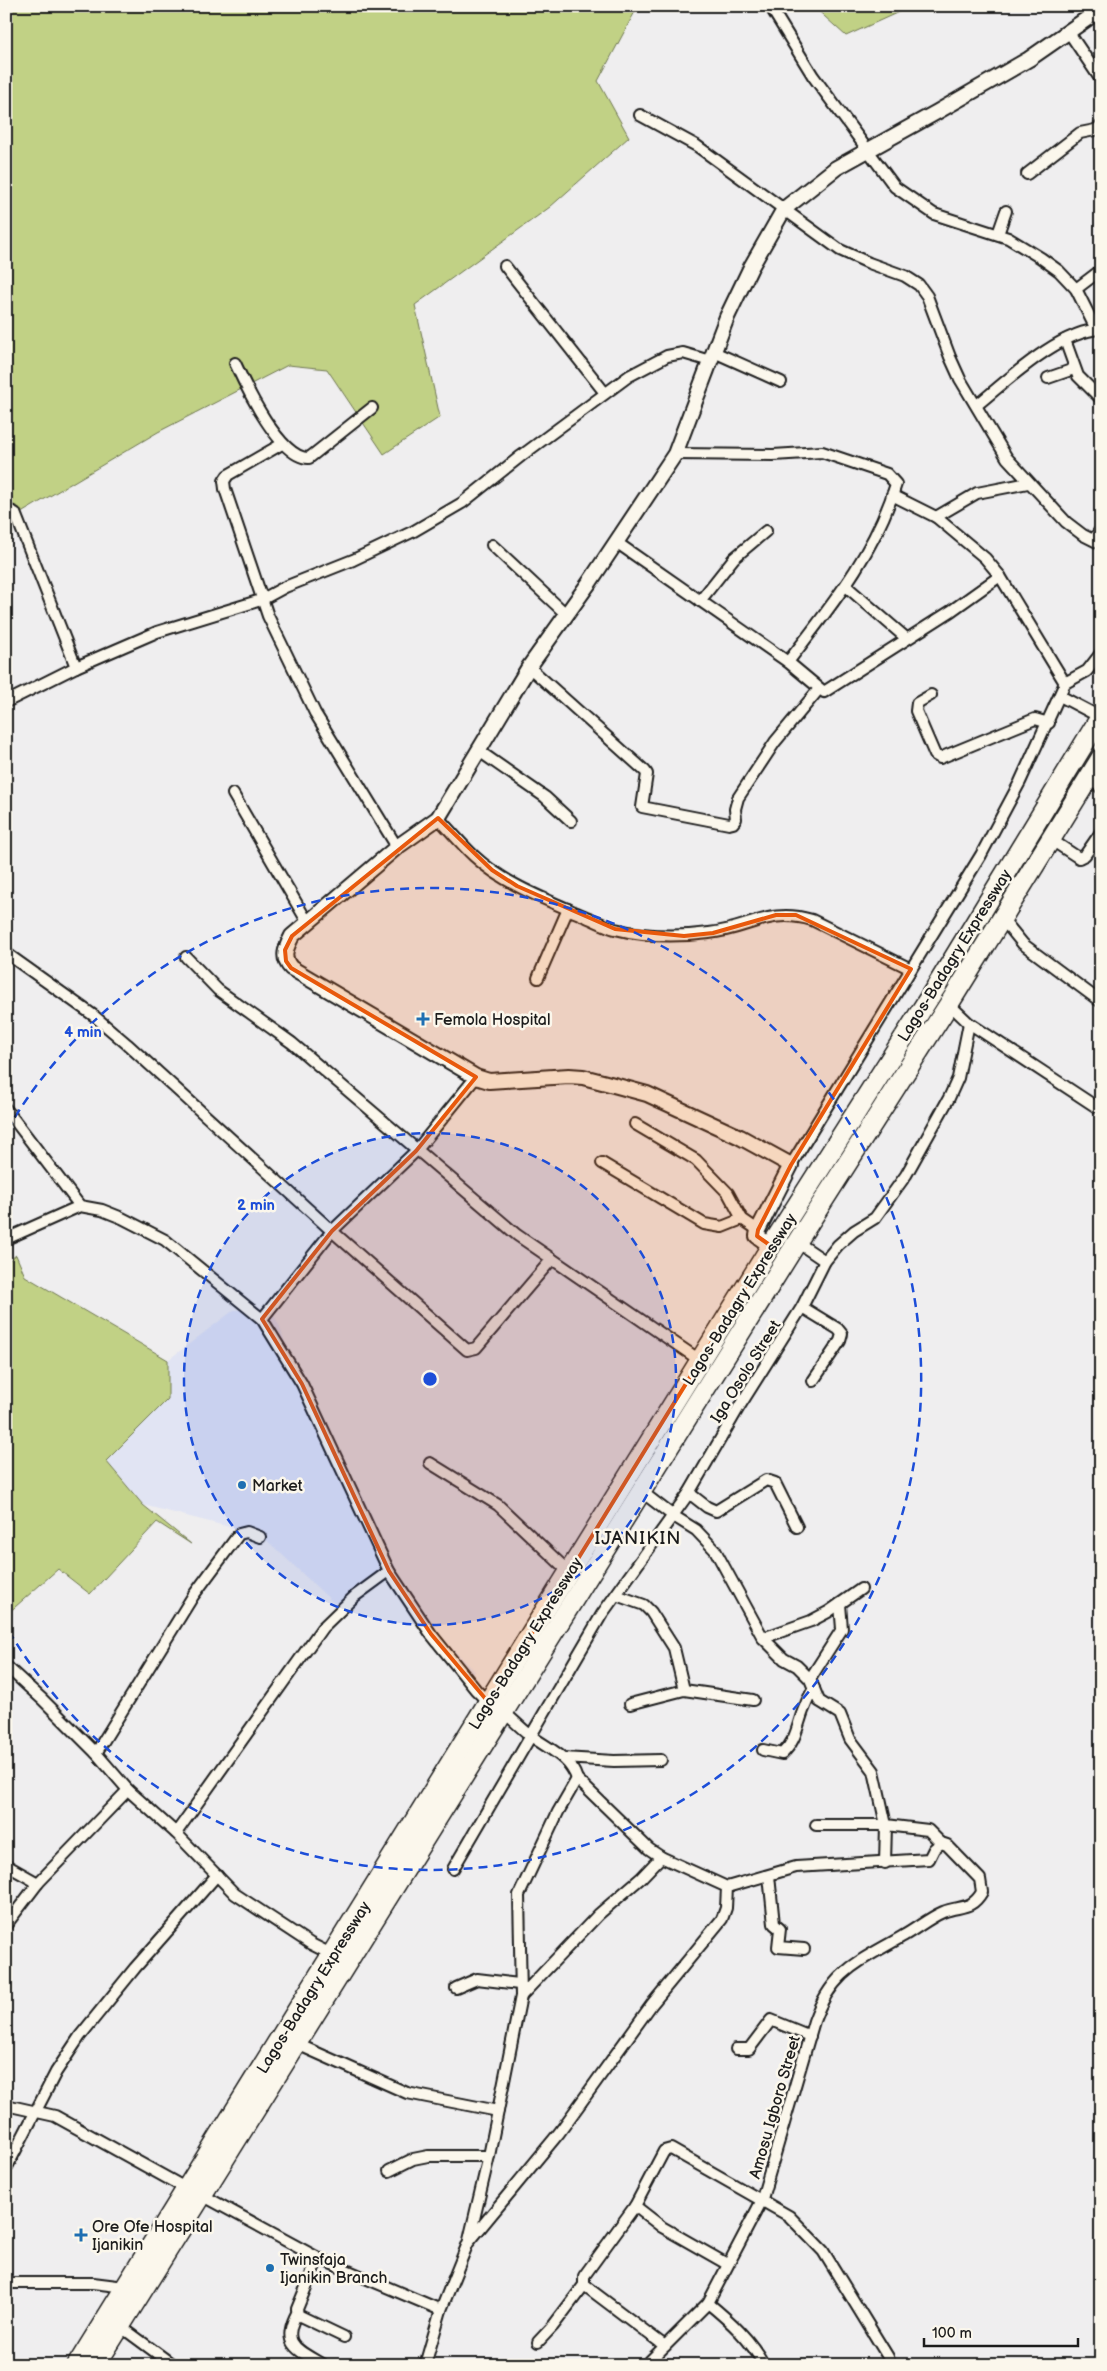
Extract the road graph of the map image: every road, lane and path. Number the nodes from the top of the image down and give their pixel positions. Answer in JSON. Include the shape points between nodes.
{"nodes":[{"id":1,"x":770,"y":6,"type":"edge"},
{"id":2,"x":1101,"y":9,"type":"edge"},
{"id":3,"x":1068,"y":31,"type":"junction"},
{"id":4,"x":1101,"y":80,"type":"edge"},
{"id":5,"x":640,"y":115,"type":"dead end"},
{"id":6,"x":1101,"y":126,"type":"edge"},
{"id":7,"x":869,"y":149,"type":"junction"},
{"id":8,"x":1027,"y":174,"type":"dead end"},
{"id":9,"x":784,"y":208,"type":"junction"},
{"id":10,"x":1006,"y":211,"type":"dead end"},
{"id":11,"x":998,"y":234,"type":"junction"},
{"id":12,"x":505,"y":266,"type":"dead end"},
{"id":13,"x":1101,"y":270,"type":"edge"},
{"id":14,"x":1076,"y":289,"type":"junction"},
{"id":15,"x":1098,"y":329,"type":"edge"},
{"id":16,"x":1065,"y":340,"type":"junction"},
{"id":17,"x":712,"y":356,"type":"junction"},
{"id":18,"x":235,"y":363,"type":"dead end"},
{"id":19,"x":1074,"y":369,"type":"junction"},
{"id":20,"x":1048,"y":378,"type":"dead end"},
{"id":21,"x":781,"y":382,"type":"dead end"},
{"id":22,"x":605,"y":393,"type":"junction"},
{"id":23,"x":1101,"y":399,"type":"edge"},
{"id":24,"x":978,"y":405,"type":"junction"},
{"id":25,"x":372,"y":408,"type":"dead end"},
{"id":26,"x":282,"y":444,"type":"junction"},
{"id":27,"x":675,"y":454,"type":"junction"},
{"id":28,"x":1028,"y":483,"type":"junction"},
{"id":29,"x":892,"y":496,"type":"junction"},
{"id":30,"x":6,"y":508,"type":"edge"},
{"id":31,"x":936,"y":517,"type":"junction"},
{"id":32,"x":1101,"y":529,"type":"edge"},
{"id":33,"x":766,"y":531,"type":"dead end"},
{"id":34,"x":616,"y":542,"type":"junction"},
{"id":35,"x":1098,"y":542,"type":"edge"},
{"id":36,"x":492,"y":545,"type":"dead end"},
{"id":37,"x":1000,"y":576,"type":"junction"},
{"id":38,"x":846,"y":586,"type":"junction"},
{"id":39,"x":261,"y":600,"type":"junction"},
{"id":40,"x":700,"y":600,"type":"junction"},
{"id":41,"x":566,"y":615,"type":"junction"},
{"id":42,"x":906,"y":638,"type":"junction"},
{"id":43,"x":1101,"y":653,"type":"edge"},
{"id":44,"x":788,"y":662,"type":"junction"},
{"id":45,"x":76,"y":667,"type":"junction"},
{"id":46,"x":529,"y":667,"type":"junction"},
{"id":47,"x":1066,"y":683,"type":"junction"},
{"id":48,"x":819,"y":689,"type":"junction"},
{"id":49,"x":931,"y":694,"type":"dead end"},
{"id":50,"x":1060,"y":696,"type":"junction"},
{"id":51,"x":6,"y":702,"type":"edge"},
{"id":52,"x":1101,"y":717,"type":"edge"},
{"id":53,"x":1049,"y":722,"type":"junction"},
{"id":54,"x":479,"y":750,"type":"junction"},
{"id":55,"x":1101,"y":758,"type":"edge"},
{"id":56,"x":1095,"y":783,"type":"edge"},
{"id":57,"x":233,"y":794,"type":"dead end"},
{"id":58,"x":438,"y":818,"type":"junction"},
{"id":59,"x":571,"y":821,"type":"dead end"},
{"id":60,"x":1101,"y":832,"type":"edge"},
{"id":61,"x":1050,"y":839,"type":"junction"},
{"id":62,"x":397,"y":847,"type":"junction"},
{"id":63,"x":568,"y":909,"type":"junction"},
{"id":64,"x":1001,"y":918,"type":"junction"},
{"id":65,"x":308,"y":923,"type":"junction"},
{"id":66,"x":6,"y":953,"type":"edge"},
{"id":67,"x":186,"y":957,"type":"dead end"},
{"id":68,"x":911,"y":969,"type":"junction"},
{"id":69,"x":538,"y":978,"type":"dead end"},
{"id":70,"x":1101,"y":1002,"type":"edge"},
{"id":71,"x":949,"y":1004,"type":"junction"},
{"id":72,"x":969,"y":1023,"type":"junction"},
{"id":73,"x":476,"y":1077,"type":"junction"},
{"id":74,"x":6,"y":1109,"type":"edge"},
{"id":75,"x":1101,"y":1110,"type":"edge"},
{"id":76,"x":636,"y":1124,"type":"dead end"},
{"id":77,"x":416,"y":1151,"type":"junction"},
{"id":78,"x":602,"y":1163,"type":"dead end"},
{"id":79,"x":792,"y":1165,"type":"junction"},
{"id":80,"x":80,"y":1206,"type":"junction"},
{"id":81,"x":742,"y":1218,"type":"junction"},
{"id":82,"x":758,"y":1230,"type":"junction"},
{"id":83,"x":332,"y":1231,"type":"junction"},
{"id":84,"x":6,"y":1239,"type":"edge"},
{"id":85,"x":797,"y":1242,"type":"junction"},
{"id":86,"x":771,"y":1246,"type":"junction"},
{"id":87,"x":552,"y":1259,"type":"junction"},
{"id":88,"x":825,"y":1261,"type":"junction"},
{"id":89,"x":802,"y":1307,"type":"junction"},
{"id":90,"x":262,"y":1319,"type":"junction"},
{"id":91,"x":701,"y":1361,"type":"junction"},
{"id":92,"x":813,"y":1381,"type":"dead end"},
{"id":93,"x":430,"y":1463,"type":"dead end"},
{"id":94,"x":642,"y":1492,"type":"junction"},
{"id":95,"x":689,"y":1493,"type":"junction"},
{"id":96,"x":672,"y":1516,"type":"junction"},
{"id":97,"x":798,"y":1527,"type":"dead end"},
{"id":98,"x":260,"y":1537,"type":"dead end"},
{"id":99,"x":389,"y":1571,"type":"junction"},
{"id":100,"x":569,"y":1572,"type":"junction"},
{"id":101,"x":861,"y":1589,"type":"dead end"},
{"id":102,"x":616,"y":1595,"type":"junction"},
{"id":103,"x":840,"y":1604,"type":"junction"},
{"id":104,"x":763,"y":1638,"type":"junction"},
{"id":105,"x":6,"y":1666,"type":"edge"},
{"id":106,"x":812,"y":1684,"type":"junction"},
{"id":107,"x":684,"y":1690,"type":"junction"},
{"id":108,"x":753,"y":1700,"type":"dead end"},
{"id":109,"x":630,"y":1704,"type":"dead end"},
{"id":110,"x":496,"y":1707,"type":"junction"},
{"id":111,"x":530,"y":1735,"type":"junction"},
{"id":112,"x":763,"y":1750,"type":"dead end"},
{"id":113,"x":96,"y":1753,"type":"junction"},
{"id":114,"x":563,"y":1758,"type":"junction"},
{"id":115,"x":661,"y":1760,"type":"dead end"},
{"id":116,"x":577,"y":1779,"type":"junction"},
{"id":117,"x":128,"y":1790,"type":"junction"},
{"id":118,"x":816,"y":1825,"type":"dead end"},
{"id":119,"x":886,"y":1825,"type":"junction"},
{"id":120,"x":176,"y":1832,"type":"junction"},
{"id":121,"x":941,"y":1843,"type":"junction"},
{"id":122,"x":661,"y":1857,"type":"junction"},
{"id":123,"x":884,"y":1863,"type":"junction"},
{"id":124,"x":6,"y":1865,"type":"edge"},
{"id":125,"x":452,"y":1870,"type":"dead end"},
{"id":126,"x":217,"y":1875,"type":"junction"},
{"id":127,"x":768,"y":1876,"type":"junction"},
{"id":128,"x":38,"y":1882,"type":"junction"},
{"id":129,"x":726,"y":1886,"type":"junction"},
{"id":130,"x":6,"y":1925,"type":"edge"},
{"id":131,"x":804,"y":1948,"type":"dead end"},
{"id":132,"x":333,"y":1955,"type":"junction"},
{"id":133,"x":519,"y":1984,"type":"junction"},
{"id":134,"x":456,"y":1988,"type":"dead end"},
{"id":135,"x":521,"y":1996,"type":"junction"},
{"id":136,"x":810,"y":2036,"type":"junction"},
{"id":137,"x":297,"y":2044,"type":"junction"},
{"id":138,"x":736,"y":2050,"type":"dead end"},
{"id":139,"x":6,"y":2105,"type":"edge"},
{"id":140,"x":38,"y":2111,"type":"junction"},
{"id":141,"x":498,"y":2111,"type":"junction"},
{"id":142,"x":489,"y":2156,"type":"junction"},
{"id":143,"x":6,"y":2169,"type":"edge"},
{"id":144,"x":389,"y":2171,"type":"dead end"},
{"id":145,"x":195,"y":2192,"type":"junction"},
{"id":146,"x":762,"y":2202,"type":"junction"},
{"id":147,"x":635,"y":2206,"type":"junction"},
{"id":148,"x":468,"y":2243,"type":"junction"},
{"id":149,"x":318,"y":2258,"type":"junction"},
{"id":150,"x":728,"y":2264,"type":"junction"},
{"id":151,"x":6,"y":2283,"type":"edge"},
{"id":152,"x":584,"y":2285,"type":"junction"},
{"id":153,"x":125,"y":2287,"type":"junction"},
{"id":154,"x":708,"y":2304,"type":"junction"},
{"id":155,"x":440,"y":2310,"type":"junction"},
{"id":156,"x":297,"y":2313,"type":"junction"},
{"id":157,"x":120,"y":2326,"type":"junction"},
{"id":158,"x":344,"y":2337,"type":"dead end"},
{"id":159,"x":538,"y":2342,"type":"dead end"},
{"id":160,"x":665,"y":2346,"type":"junction"},
{"id":161,"x":77,"y":2365,"type":"edge"},
{"id":162,"x":96,"y":2365,"type":"edge"},
{"id":163,"x":173,"y":2365,"type":"edge"},
{"id":164,"x":323,"y":2365,"type":"edge"},
{"id":165,"x":425,"y":2365,"type":"edge"},
{"id":166,"x":646,"y":2365,"type":"edge"},
{"id":167,"x":764,"y":2365,"type":"edge"},
{"id":168,"x":890,"y":2365,"type":"edge"}],
"edges":[{"from":1,"to":7,"type":"street","via":[[813,76]]},
{"from":2,"to":3,"type":"street"},
{"from":3,"to":4,"type":"street"},
{"from":3,"to":7,"type":"street","via":[[1029,58]]},
{"from":5,"to":9,"type":"street","via":[[697,146]]},
{"from":6,"to":8,"type":"street","via":[[1080,132]]},
{"from":7,"to":9,"type":"street","via":[[819,179]]},
{"from":7,"to":11,"type":"street","via":[[904,195],[934,214]]},
{"from":9,"to":17,"type":"street","via":[[751,267]]},
{"from":9,"to":24,"type":"street","via":[[840,250],[920,285],[950,357]]},
{"from":10,"to":11,"type":"street"},
{"from":11,"to":14,"type":"street","via":[[1041,258]]},
{"from":12,"to":22,"type":"street"},
{"from":13,"to":14,"type":"street"},
{"from":14,"to":15,"type":"street"},
{"from":15,"to":16,"type":"street"},
{"from":16,"to":19,"type":"street"},
{"from":16,"to":24,"type":"street","via":[[1044,352]]},
{"from":17,"to":21,"type":"street"},
{"from":17,"to":22,"type":"street","via":[[683,353],[667,356]]},
{"from":17,"to":27,"type":"street"},
{"from":18,"to":26,"type":"street"},
{"from":19,"to":20,"type":"street"},
{"from":19,"to":23,"type":"street"},
{"from":22,"to":39,"type":"street","via":[[438,519]]},
{"from":24,"to":28,"type":"street","via":[[1007,458]]},
{"from":25,"to":26,"type":"street","via":[[309,458],[297,456]]},
{"from":26,"to":39,"type":"street","via":[[228,474],[224,481]]},
{"from":27,"to":29,"type":"street","via":[[830,454],[887,474],[896,484]]},
{"from":27,"to":34,"type":"street"},
{"from":28,"to":31,"type":"street","via":[[977,494]]},
{"from":28,"to":35,"type":"street","via":[[1066,522]]},
{"from":29,"to":31,"type":"street"},
{"from":29,"to":38,"type":"street","via":[[880,528]]},
{"from":30,"to":45,"type":"street","via":[[15,513]]},
{"from":31,"to":37,"type":"street","via":[[964,538]]},
{"from":32,"to":35,"type":"street"},
{"from":33,"to":40,"type":"street","via":[[734,558]]},
{"from":34,"to":40,"type":"street"},
{"from":34,"to":41,"type":"street"},
{"from":36,"to":41,"type":"street"},
{"from":37,"to":42,"type":"street"},
{"from":37,"to":47,"type":"street"},
{"from":38,"to":42,"type":"street"},
{"from":38,"to":44,"type":"street"},
{"from":39,"to":45,"type":"street","via":[[157,632]]},
{"from":39,"to":62,"type":"street","via":[[315,713]]},
{"from":40,"to":44,"type":"street"},
{"from":41,"to":46,"type":"street"},
{"from":42,"to":48,"type":"street","via":[[824,692]]},
{"from":43,"to":47,"type":"street","via":[[1087,671]]},
{"from":44,"to":48,"type":"street"},
{"from":45,"to":51,"type":"street"},
{"from":46,"to":48,"type":"street","via":[[645,771],[642,807],[729,824],[736,818],[738,798]]},
{"from":46,"to":54,"type":"street"},
{"from":47,"to":50,"type":"street"},
{"from":49,"to":53,"type":"street","via":[[917,703],[916,711],[935,755],[940,758],[1035,719]]},
{"from":50,"to":52,"type":"street"},
{"from":50,"to":53,"type":"street"},
{"from":52,"to":86,"type":"highway","name":"Lagos-Badagry Expressway"},
{"from":53,"to":68,"type":"street","via":[[980,855]]},
{"from":54,"to":58,"type":"street"},
{"from":54,"to":59,"type":"street","via":[[545,797]]},
{"from":55,"to":56,"type":"highway","name":"Lagos-Badagry Expressway"},
{"from":56,"to":61,"type":"highway","name":"Lagos-Badagry Expressway"},
{"from":57,"to":65,"type":"street"},
{"from":58,"to":62,"type":"street"},
{"from":58,"to":63,"type":"street","via":[[492,870],[517,886]]},
{"from":60,"to":61,"type":"street","via":[[1079,858]]},
{"from":61,"to":64,"type":"highway","name":"Lagos-Badagry Expressway"},
{"from":62,"to":65,"type":"street"},
{"from":63,"to":68,"type":"street","via":[[615,929],[684,936],[713,933],[776,915],[796,915]]},
{"from":63,"to":69,"type":"street"},
{"from":64,"to":70,"type":"street","via":[[1023,944]]},
{"from":64,"to":71,"type":"highway","name":"Lagos-Badagry Expressway"},
{"from":65,"to":73,"type":"street","via":[[292,936],[285,950],[286,962],[291,968]]},
{"from":66,"to":83,"type":"street","via":[[93,1015]]},
{"from":67,"to":77,"type":"street","via":[[218,990],[292,1043]]},
{"from":68,"to":79,"type":"street"},
{"from":71,"to":72,"type":"street"},
{"from":71,"to":85,"type":"highway","name":"Lagos-Badagry Expressway"},
{"from":72,"to":75,"type":"street"},
{"from":72,"to":88,"type":"street","name":"Iga Osolo Street","via":[[958,1078],[906,1175],[875,1218],[848,1236]]},
{"from":73,"to":77,"type":"street"},
{"from":73,"to":79,"type":"street","via":[[489,1081],[583,1077],[646,1094]]},
{"from":74,"to":80,"type":"street"},
{"from":76,"to":81,"type":"street","via":[[702,1164],[728,1192]]},
{"from":77,"to":83,"type":"street"},
{"from":77,"to":87,"type":"street","via":[[517,1235]]},
{"from":78,"to":81,"type":"street","via":[[704,1224],[722,1227]]},
{"from":79,"to":82,"type":"street"},
{"from":80,"to":84,"type":"street"},
{"from":80,"to":90,"type":"street","via":[[122,1218],[165,1240]]},
{"from":81,"to":82,"type":"street"},
{"from":82,"to":86,"type":"street","via":[[757,1236]]},
{"from":83,"to":87,"type":"street","via":[[471,1351]]},
{"from":83,"to":90,"type":"street"},
{"from":85,"to":88,"type":"street"},
{"from":85,"to":94,"type":"highway","name":"Lagos-Badagry Expressway"},
{"from":86,"to":91,"type":"highway","name":"Lagos-Badagry Expressway"},
{"from":87,"to":91,"type":"street"},
{"from":88,"to":89,"type":"street","name":"Iga Osolo Street"},
{"from":89,"to":92,"type":"street","via":[[842,1334]]},
{"from":89,"to":95,"type":"street","name":"Iga Osolo Street"},
{"from":90,"to":99,"type":"street","via":[[302,1384]]},
{"from":91,"to":100,"type":"highway","name":"Lagos-Badagry Expressway"},
{"from":93,"to":100,"type":"street","via":[[498,1505]]},
{"from":94,"to":96,"type":"street"},
{"from":94,"to":110,"type":"highway","name":"Lagos-Badagry Expressway"},
{"from":95,"to":96,"type":"street","name":"Iga Osolo Street"},
{"from":95,"to":97,"type":"street","via":[[716,1511],[766,1480],[770,1481],[775,1483]]},
{"from":96,"to":102,"type":"street","name":"Iga Osolo Street"},
{"from":96,"to":104,"type":"street","via":[[696,1530],[715,1550]]},
{"from":98,"to":113,"type":"street","via":[[247,1532],[239,1534],[193,1596]]},
{"from":99,"to":110,"type":"street","via":[[431,1634],[476,1690]]},
{"from":99,"to":120,"type":"street","via":[[355,1596],[322,1628]]},
{"from":100,"to":110,"type":"highway","name":"Lagos-Badagry Expressway"},
{"from":101,"to":103,"type":"street"},
{"from":102,"to":107,"type":"street","via":[[644,1605],[651,1612],[674,1648]]},
{"from":102,"to":111,"type":"street","name":"Iga Osolo Street"},
{"from":103,"to":104,"type":"street","via":[[811,1621]]},
{"from":103,"to":106,"type":"street","via":[[842,1629]]},
{"from":104,"to":106,"type":"street"},
{"from":105,"to":113,"type":"street"},
{"from":106,"to":112,"type":"street","via":[[796,1737],[782,1754]]},
{"from":106,"to":119,"type":"street","via":[[819,1701],[840,1714],[850,1739],[874,1770]]},
{"from":107,"to":108,"type":"street"},
{"from":107,"to":109,"type":"street"},
{"from":110,"to":111,"type":"street"},
{"from":110,"to":132,"type":"highway","name":"Lagos-Badagry Expressway"},
{"from":110,"to":137,"type":"highway","name":"Lagos-Badagry Expressway"},
{"from":111,"to":114,"type":"street"},
{"from":111,"to":125,"type":"street","name":"Iga Osolo Street"},
{"from":113,"to":117,"type":"street"},
{"from":114,"to":115,"type":"street"},
{"from":114,"to":116,"type":"street"},
{"from":116,"to":122,"type":"street"},
{"from":116,"to":133,"type":"street","via":[[519,1895]]},
{"from":117,"to":120,"type":"street"},
{"from":117,"to":128,"type":"street"},
{"from":118,"to":119,"type":"street"},
{"from":119,"to":121,"type":"street","via":[[928,1830]]},
{"from":119,"to":123,"type":"street"},
{"from":120,"to":126,"type":"street"},
{"from":121,"to":123,"type":"street","via":[[929,1860]]},
{"from":121,"to":136,"type":"street","name":"Amosu Igboro Street","via":[[948,1845],[980,1879],[982,1892],[971,1906],[943,1912],[859,1961],[834,1982],[821,2001]]},
{"from":122,"to":129,"type":"street"},
{"from":122,"to":135,"type":"street","via":[[599,1914]]},
{"from":123,"to":127,"type":"street","via":[[816,1865]]},
{"from":124,"to":128,"type":"street"},
{"from":126,"to":132,"type":"street","via":[[235,1894]]},
{"from":126,"to":140,"type":"street","via":[[80,2036],[56,2072]]},
{"from":127,"to":129,"type":"street"},
{"from":127,"to":131,"type":"street","via":[[774,1924],[780,1929],[778,1947]]},
{"from":128,"to":130,"type":"street"},
{"from":129,"to":148,"type":"street","via":[[726,1908],[722,1919],[652,2004],[559,2133]]},
{"from":132,"to":145,"type":"highway","name":"Lagos-Badagry Expressway"},
{"from":133,"to":134,"type":"street","via":[[476,1979]]},
{"from":133,"to":135,"type":"street"},
{"from":135,"to":141,"type":"street"},
{"from":136,"to":138,"type":"street","via":[[771,2020],[749,2049]]},
{"from":136,"to":146,"type":"street","name":"Amosu Igboro Street"},
{"from":137,"to":141,"type":"street","via":[[407,2093]]},
{"from":137,"to":145,"type":"highway","name":"Lagos-Badagry Expressway"},
{"from":139,"to":140,"type":"street"},
{"from":140,"to":143,"type":"street"},
{"from":140,"to":145,"type":"street","via":[[55,2116]]},
{"from":141,"to":142,"type":"street"},
{"from":142,"to":144,"type":"street","via":[[428,2156],[413,2159]]},
{"from":142,"to":148,"type":"street"},
{"from":145,"to":149,"type":"street"},
{"from":145,"to":153,"type":"highway","name":"Lagos-Badagry Expressway"},
{"from":145,"to":157,"type":"highway","name":"Lagos-Badagry Expressway"},
{"from":146,"to":147,"type":"street","via":[[671,2149],[660,2155]]},
{"from":146,"to":150,"type":"street","name":"Amosu Igboro Street"},
{"from":146,"to":168,"type":"street","via":[[789,2216],[824,2251]]},
{"from":147,"to":150,"type":"street","via":[[662,2227]]},
{"from":147,"to":152,"type":"street","via":[[584,2276]]},
{"from":148,"to":155,"type":"street"},
{"from":149,"to":155,"type":"street"},
{"from":149,"to":156,"type":"street"},
{"from":150,"to":154,"type":"street","name":"Amosu Igboro Street"},
{"from":151,"to":153,"type":"street","via":[[93,2283]]},
{"from":152,"to":159,"type":"street"},
{"from":152,"to":160,"type":"street"},
{"from":153,"to":161,"type":"highway","name":"Lagos-Badagry Expressway"},
{"from":154,"to":160,"type":"street","name":"Amosu Igboro Street"},
{"from":154,"to":167,"type":"street","via":[[733,2324]]},
{"from":155,"to":165,"type":"street"},
{"from":156,"to":158,"type":"street"},
{"from":156,"to":164,"type":"street","via":[[289,2337],[292,2343]]},
{"from":157,"to":162,"type":"highway","name":"Lagos-Badagry Expressway"},
{"from":157,"to":163,"type":"street"},
{"from":160,"to":166,"type":"street","name":"Amosu Igboro Street"}]}
